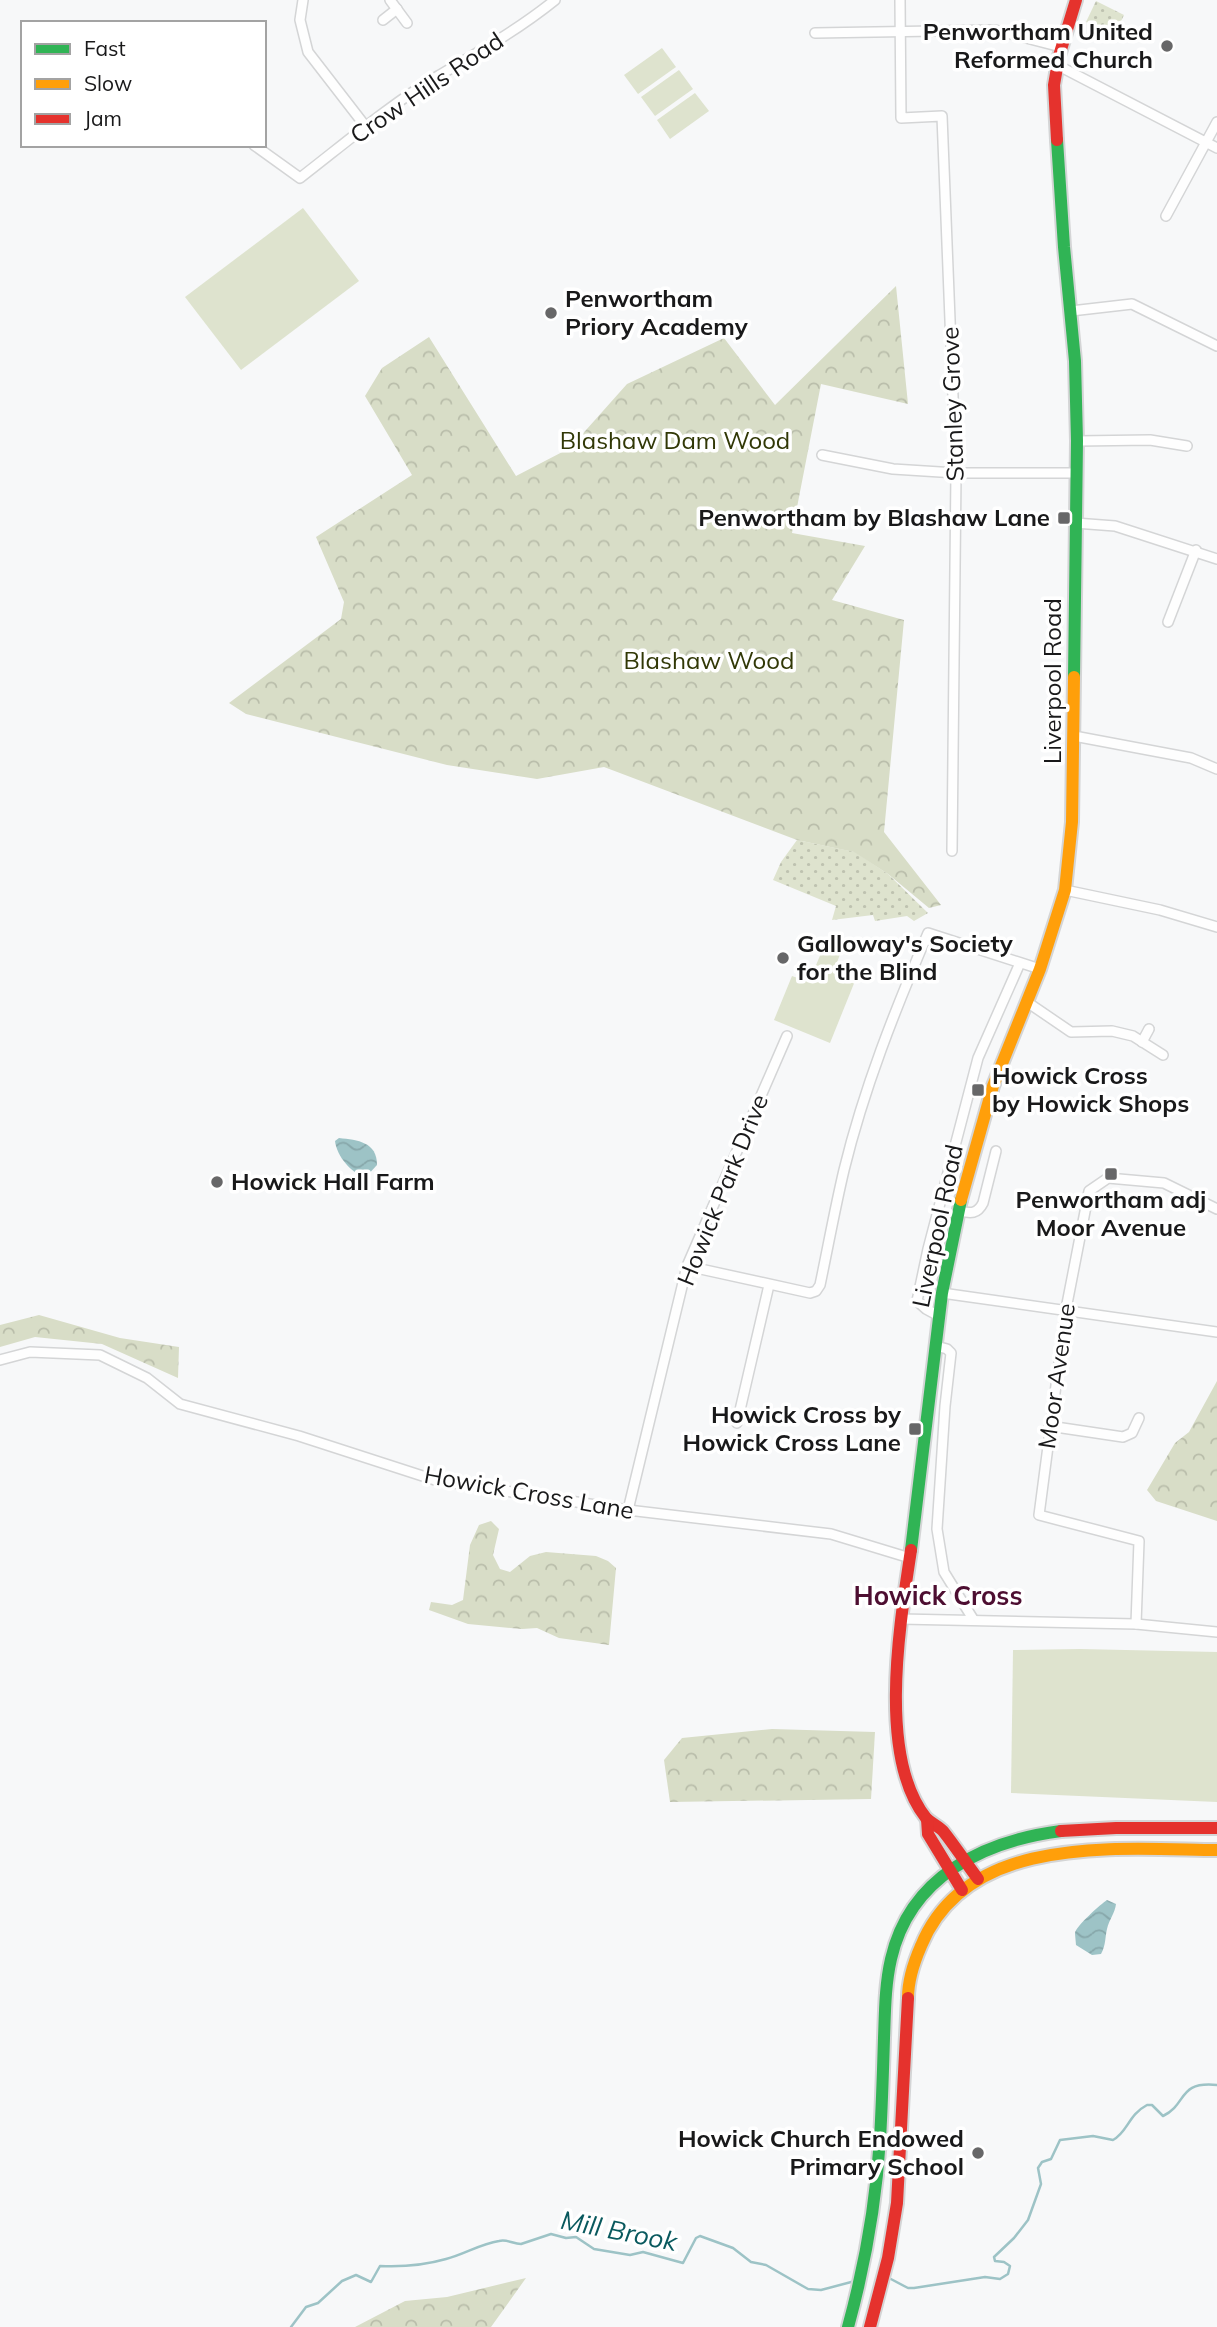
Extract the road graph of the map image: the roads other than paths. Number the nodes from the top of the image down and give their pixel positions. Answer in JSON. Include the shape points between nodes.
{"nodes":[{"id":1,"x":303,"y":0,"type":"edge"},
{"id":2,"x":390,"y":0,"type":"edge"},
{"id":3,"x":555,"y":0,"type":"edge"},
{"id":4,"x":900,"y":0,"type":"edge"},
{"id":5,"x":1076,"y":0,"type":"edge"},
{"id":6,"x":397,"y":9,"type":"junction"},
{"id":7,"x":383,"y":20,"type":"dead end"},
{"id":8,"x":407,"y":23,"type":"dead end"},
{"id":9,"x":900,"y":32,"type":"junction"},
{"id":10,"x":816,"y":33,"type":"dead end"},
{"id":11,"x":1061,"y":47,"type":"junction"},
{"id":12,"x":1057,"y":65,"type":"junction"},
{"id":13,"x":1217,"y":122,"type":"edge"},
{"id":14,"x":366,"y":127,"type":"junction"},
{"id":15,"x":1206,"y":142,"type":"junction"},
{"id":16,"x":257,"y":147,"type":"edge"},
{"id":17,"x":1217,"y":148,"type":"edge"},
{"id":18,"x":1166,"y":216,"type":"dead end"},
{"id":19,"x":1071,"y":311,"type":"junction"},
{"id":20,"x":1217,"y":346,"type":"edge"},
{"id":21,"x":1077,"y":440,"type":"junction"},
{"id":22,"x":1186,"y":446,"type":"dead end"},
{"id":23,"x":822,"y":455,"type":"dead end"},
{"id":24,"x":956,"y":473,"type":"junction"},
{"id":25,"x":1076,"y":473,"type":"junction"},
{"id":26,"x":1075,"y":523,"type":"junction"},
{"id":27,"x":1196,"y":551,"type":"junction"},
{"id":28,"x":1217,"y":559,"type":"edge"},
{"id":29,"x":1168,"y":622,"type":"dead end"},
{"id":30,"x":1074,"y":736,"type":"junction"},
{"id":31,"x":1217,"y":769,"type":"edge"},
{"id":32,"x":952,"y":851,"type":"dead end"},
{"id":33,"x":1065,"y":890,"type":"junction"},
{"id":34,"x":1217,"y":927,"type":"edge"},
{"id":35,"x":1020,"y":963,"type":"junction"},
{"id":36,"x":1040,"y":969,"type":"junction"},
{"id":37,"x":1027,"y":1002,"type":"junction"},
{"id":38,"x":1149,"y":1030,"type":"dead end"},
{"id":39,"x":788,"y":1035,"type":"dead end"},
{"id":40,"x":1142,"y":1041,"type":"junction"},
{"id":41,"x":1163,"y":1055,"type":"dead end"},
{"id":42,"x":996,"y":1151,"type":"dead end"},
{"id":43,"x":1217,"y":1209,"type":"edge"},
{"id":44,"x":958,"y":1211,"type":"junction"},
{"id":45,"x":687,"y":1266,"type":"junction"},
{"id":46,"x":769,"y":1285,"type":"junction"},
{"id":47,"x":943,"y":1293,"type":"junction"},
{"id":48,"x":1066,"y":1309,"type":"junction"},
{"id":49,"x":939,"y":1316,"type":"junction"},
{"id":50,"x":1217,"y":1332,"type":"edge"},
{"id":51,"x":936,"y":1346,"type":"junction"},
{"id":52,"x":0,"y":1360,"type":"edge"},
{"id":53,"x":1139,"y":1418,"type":"dead end"},
{"id":54,"x":737,"y":1423,"type":"dead end"},
{"id":55,"x":1049,"y":1426,"type":"junction"},
{"id":56,"x":628,"y":1510,"type":"junction"},
{"id":57,"x":910,"y":1558,"type":"junction"},
{"id":58,"x":901,"y":1619,"type":"junction"},
{"id":59,"x":973,"y":1619,"type":"junction"},
{"id":60,"x":1136,"y":1624,"type":"junction"},
{"id":61,"x":1217,"y":1632,"type":"edge"},
{"id":62,"x":928,"y":1819,"type":"junction"},
{"id":63,"x":1217,"y":1828,"type":"edge"},
{"id":64,"x":1217,"y":1850,"type":"edge"},
{"id":65,"x":965,"y":1860,"type":"junction"},
{"id":66,"x":950,"y":1871,"type":"junction"},
{"id":67,"x":978,"y":1879,"type":"junction"},
{"id":68,"x":962,"y":1889,"type":"junction"},
{"id":69,"x":848,"y":2327,"type":"edge"},
{"id":70,"x":870,"y":2327,"type":"edge"}],
"edges":[{"from":1,"to":14,"type":"street","via":[[300,20],[309,52]]},
{"from":2,"to":6,"type":"street"},
{"from":3,"to":14,"type":"street","name":"Crow Hills Road"},
{"from":4,"to":9,"type":"street","name":"Stanley Grove"},
{"from":5,"to":11,"type":"main road","name":"Liverpool Road"},
{"from":6,"to":7,"type":"street"},
{"from":6,"to":8,"type":"street"},
{"from":9,"to":10,"type":"street"},
{"from":9,"to":11,"type":"street","via":[[995,30]]},
{"from":9,"to":24,"type":"street","name":"Stanley Grove","via":[[901,118],[942,116]]},
{"from":11,"to":12,"type":"main road","name":"Liverpool Road"},
{"from":12,"to":15,"type":"street"},
{"from":12,"to":19,"type":"main road","name":"Liverpool Road","via":[[1055,98]]},
{"from":13,"to":15,"type":"street"},
{"from":14,"to":16,"type":"street","name":"Crow Hills Road","via":[[300,178]]},
{"from":15,"to":17,"type":"street"},
{"from":15,"to":18,"type":"street"},
{"from":19,"to":20,"type":"street","via":[[1132,304]]},
{"from":19,"to":21,"type":"main road","name":"Liverpool Road"},
{"from":21,"to":22,"type":"street","via":[[1150,440]]},
{"from":21,"to":25,"type":"main road","name":"Liverpool Road"},
{"from":23,"to":24,"type":"street","via":[[893,469]]},
{"from":24,"to":25,"type":"street"},
{"from":24,"to":32,"type":"street","name":"Stanley Grove"},
{"from":25,"to":26,"type":"main road","name":"Liverpool Road"},
{"from":26,"to":27,"type":"street","via":[[1115,526]]},
{"from":26,"to":30,"type":"main road","name":"Liverpool Road"},
{"from":27,"to":28,"type":"street"},
{"from":27,"to":29,"type":"street"},
{"from":30,"to":31,"type":"street","via":[[1191,758]]},
{"from":30,"to":33,"type":"main road","name":"Liverpool Road"},
{"from":33,"to":34,"type":"street"},
{"from":33,"to":36,"type":"main road","name":"Liverpool Road"},
{"from":35,"to":36,"type":"street"},
{"from":35,"to":46,"type":"street","via":[[928,933],[875,1067],[845,1169],[820,1285],[810,1293]]},
{"from":35,"to":49,"type":"street","via":[[978,1058],[928,1249],[917,1301]]},
{"from":36,"to":37,"type":"main road","name":"Liverpool Road"},
{"from":37,"to":40,"type":"street","via":[[1071,1032],[1112,1031]]},
{"from":37,"to":44,"type":"main road","name":"Liverpool Road","via":[[993,1086]]},
{"from":38,"to":40,"type":"street"},
{"from":39,"to":45,"type":"street","name":"Howick Park Drive"},
{"from":40,"to":41,"type":"street"},
{"from":42,"to":44,"type":"street","via":[[979,1210]]},
{"from":43,"to":48,"type":"street","name":"Moor Avenue","via":[[1164,1184],[1108,1178],[1089,1191]]},
{"from":44,"to":47,"type":"main road","name":"Liverpool Road"},
{"from":45,"to":46,"type":"street"},
{"from":45,"to":56,"type":"street","name":"Howick Park Drive"},
{"from":46,"to":54,"type":"street"},
{"from":47,"to":48,"type":"street"},
{"from":47,"to":49,"type":"main road","name":"Liverpool Road"},
{"from":48,"to":50,"type":"street"},
{"from":48,"to":55,"type":"street","name":"Moor Avenue"},
{"from":49,"to":51,"type":"main road","name":"Liverpool Road"},
{"from":51,"to":57,"type":"main road","name":"Liverpool Road"},
{"from":51,"to":59,"type":"street","name":"Liverpool Road","via":[[951,1353],[937,1529],[944,1572]]},
{"from":52,"to":56,"type":"street","name":"Howick Cross Lane","via":[[30,1352],[100,1355],[147,1378],[180,1404],[435,1480]]},
{"from":53,"to":55,"type":"street","via":[[1132,1433],[1123,1437]]},
{"from":55,"to":60,"type":"street","name":"Moor Avenue","via":[[1039,1515],[1139,1541]]},
{"from":56,"to":57,"type":"street","name":"Howick Cross Lane","via":[[831,1534]]},
{"from":57,"to":58,"type":"main road","name":"Liverpool Road"},
{"from":58,"to":59,"type":"street"},
{"from":58,"to":62,"type":"main road","name":"Liverpool Road","via":[[897,1735],[912,1792]]},
{"from":59,"to":60,"type":"street"},
{"from":60,"to":61,"type":"street"},
{"from":62,"to":65,"type":"main road","name":"Liverpool Road"},
{"from":62,"to":66,"type":"main road","name":"Liverpool Road","via":[[928,1833]]},
{"from":63,"to":65,"type":"main road","via":[[1076,1829],[1017,1839]]},
{"from":64,"to":67,"type":"main road","via":[[1073,1852],[1001,1867]]},
{"from":65,"to":66,"type":"main road"},
{"from":65,"to":67,"type":"main road","name":"Liverpool Road"},
{"from":66,"to":68,"type":"main road","name":"Liverpool Road"},
{"from":66,"to":69,"type":"main road","via":[[924,1896],[894,1947],[887,1983],[877,2176],[859,2289]]},
{"from":67,"to":68,"type":"main road"},
{"from":68,"to":70,"type":"main road","via":[[926,1933],[908,1989],[897,2203]]}]}
